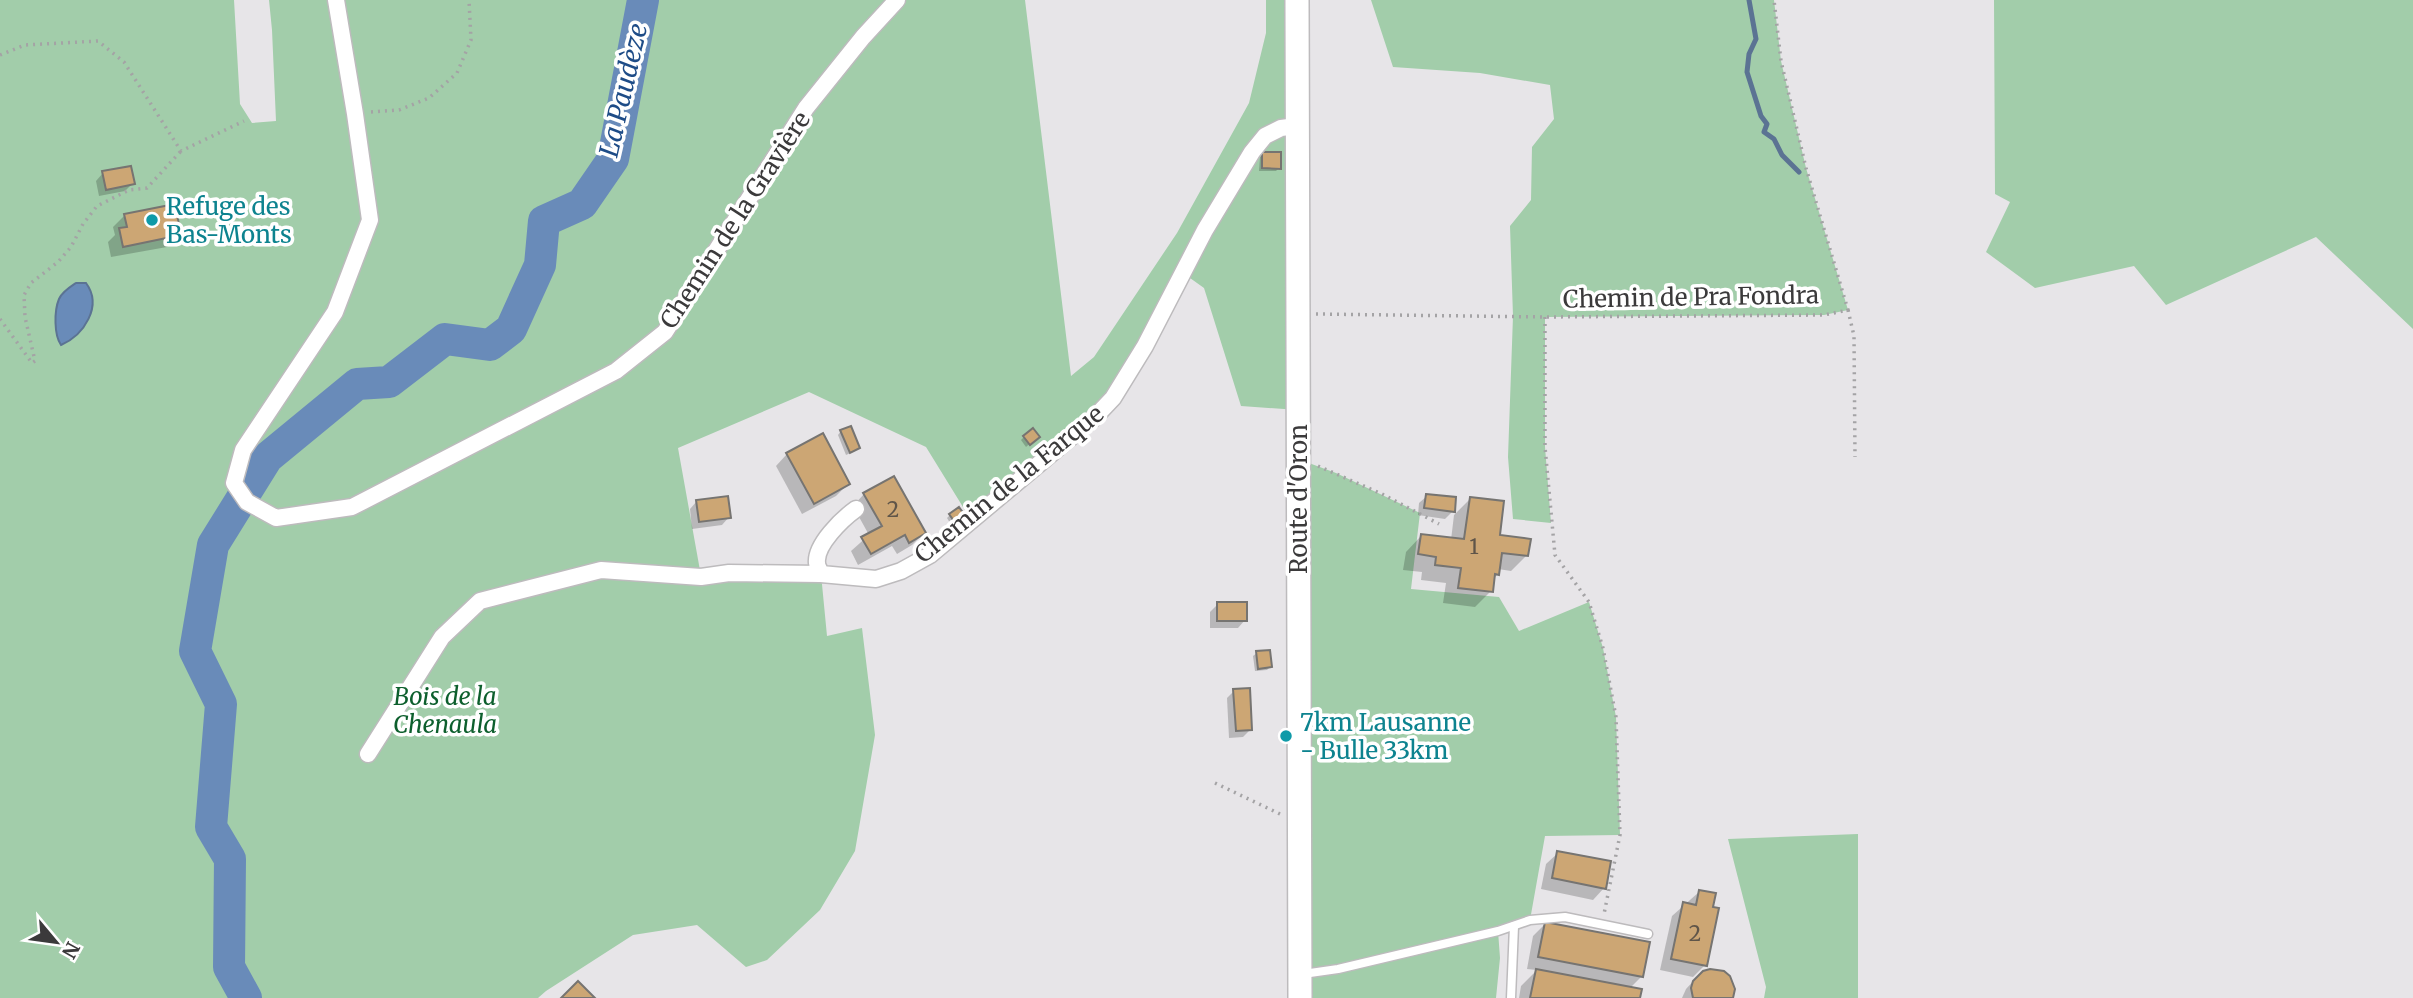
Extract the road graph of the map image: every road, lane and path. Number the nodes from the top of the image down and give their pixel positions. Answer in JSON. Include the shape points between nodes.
{"nodes":[{"id":1,"x":336,"y":0,"type":"edge"},
{"id":2,"x":469,"y":0,"type":"edge"},
{"id":3,"x":897,"y":0,"type":"edge"},
{"id":4,"x":1297,"y":0,"type":"edge"},
{"id":5,"x":1774,"y":0,"type":"edge"},
{"id":6,"x":0,"y":55,"type":"edge"},
{"id":7,"x":355,"y":114,"type":"junction"},
{"id":8,"x":244,"y":121,"type":"dead end"},
{"id":9,"x":1297,"y":126,"type":"junction"},
{"id":10,"x":181,"y":152,"type":"junction"},
{"id":11,"x":1848,"y":310,"type":"junction"},
{"id":12,"x":1298,"y":314,"type":"junction"},
{"id":13,"x":1545,"y":317,"type":"junction"},
{"id":14,"x":0,"y":319,"type":"edge"},
{"id":15,"x":1855,"y":457,"type":"dead end"},
{"id":16,"x":1298,"y":459,"type":"junction"},
{"id":17,"x":856,"y":509,"type":"dead end"},
{"id":18,"x":1439,"y":524,"type":"dead end"},
{"id":19,"x":821,"y":574,"type":"junction"},
{"id":20,"x":368,"y":754,"type":"dead end"},
{"id":21,"x":1215,"y":783,"type":"dead end"},
{"id":22,"x":1299,"y":819,"type":"junction"},
{"id":23,"x":1602,"y":925,"type":"junction"},
{"id":24,"x":1514,"y":926,"type":"junction"},
{"id":25,"x":1648,"y":934,"type":"dead end"},
{"id":26,"x":1300,"y":974,"type":"junction"},
{"id":27,"x":1300,"y":998,"type":"edge"},
{"id":28,"x":1511,"y":998,"type":"edge"}],
"edges":[{"from":1,"to":7,"type":"street"},
{"from":2,"to":7,"type":"path","via":[[471,40],[457,73],[429,97],[399,110]]},
{"from":3,"to":7,"type":"street","name":"Chemin de la Gravière","via":[[806,108],[665,332],[616,371],[352,507],[276,518],[247,502],[234,483],[243,450],[335,312],[370,220]]},
{"from":4,"to":9,"type":"main road","name":"Route d'Oron"},
{"from":5,"to":11,"type":"path","name":"Chemin de Pra Fondra","via":[[1781,61],[1803,155]]},
{"from":6,"to":10,"type":"path","via":[[25,46],[98,41],[124,62]]},
{"from":8,"to":10,"type":"path"},
{"from":9,"to":12,"type":"main road","name":"Route d'Oron"},
{"from":9,"to":19,"type":"street","name":"Chemin de la Farque","via":[[1265,136],[1252,152],[1145,346],[1113,398],[1095,417],[930,555],[876,579]]},
{"from":10,"to":14,"type":"path","via":[[147,188],[129,190],[97,206],[71,247],[31,283],[24,295],[25,317],[35,361],[32,363]]},
{"from":11,"to":13,"type":"path","name":"Chemin de Pra Fondra","via":[[1824,315]]},
{"from":11,"to":15,"type":"path","via":[[1854,336]]},
{"from":12,"to":13,"type":"path","name":"Chemin de Pra Fondra"},
{"from":12,"to":16,"type":"main road","name":"Route d'Oron"},
{"from":13,"to":23,"type":"path","via":[[1545,447],[1555,555],[1589,602],[1616,717],[1620,835]]},
{"from":16,"to":18,"type":"path"},
{"from":16,"to":22,"type":"main road","name":"Route d'Oron"},
{"from":17,"to":19,"type":"street","via":[[841,520],[821,547],[817,563]]},
{"from":19,"to":20,"type":"street","name":"Chemin de la Farque","via":[[701,576],[601,570],[480,601],[442,637]]},
{"from":21,"to":22,"type":"path"},
{"from":22,"to":26,"type":"main road","name":"Route d'Oron"},
{"from":23,"to":24,"type":"lane","via":[[1565,917]]},
{"from":23,"to":25,"type":"lane"},
{"from":24,"to":26,"type":"lane"},
{"from":24,"to":28,"type":"lane"},
{"from":26,"to":27,"type":"main road","name":"Route d'Oron"}]}
